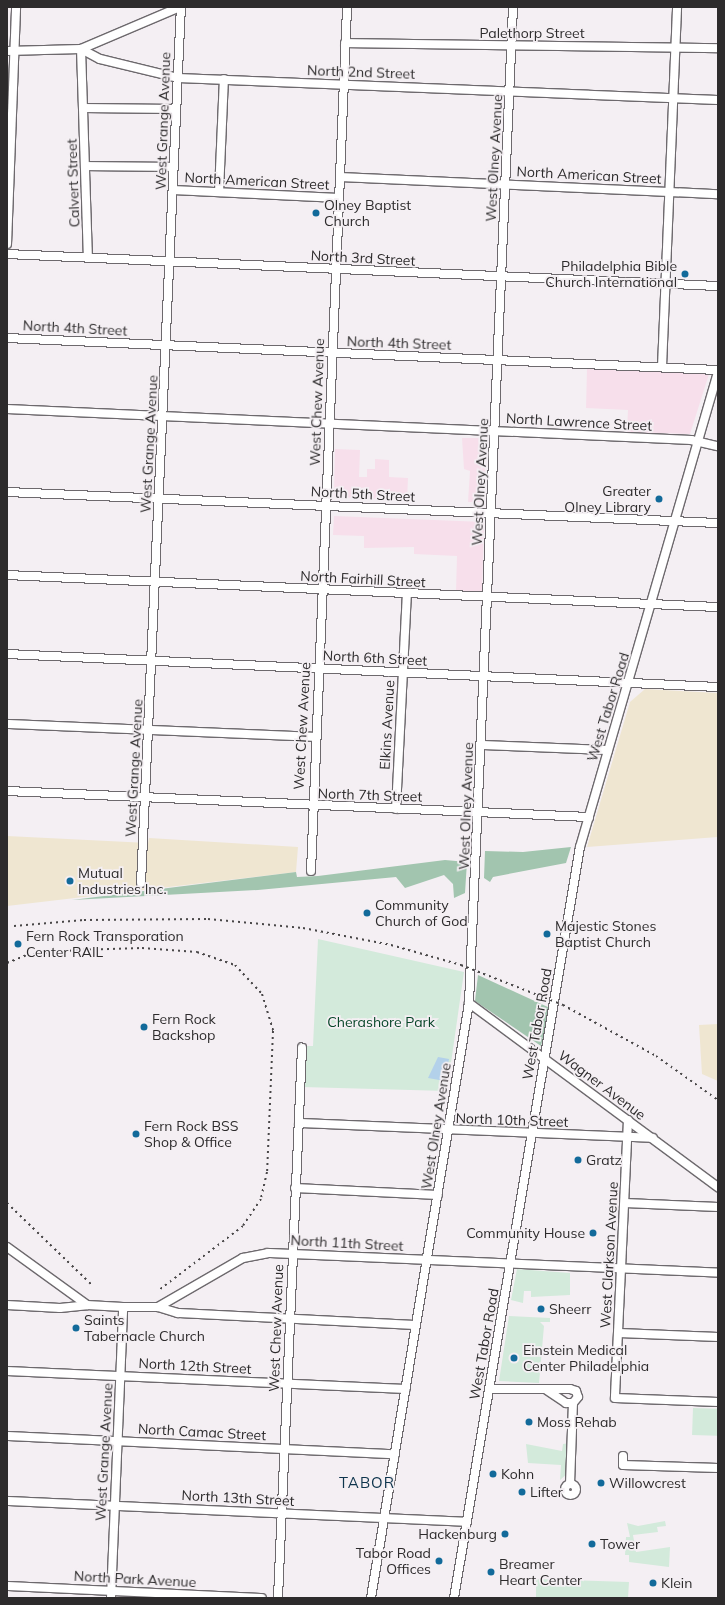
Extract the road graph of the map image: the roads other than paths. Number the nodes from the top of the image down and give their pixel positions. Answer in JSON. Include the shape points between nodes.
{"nodes":[{"id":1,"x":16,"y":7,"type":"edge"},
{"id":2,"x":181,"y":7,"type":"edge"},
{"id":3,"x":347,"y":7,"type":"edge"},
{"id":4,"x":513,"y":7,"type":"edge"},
{"id":5,"x":677,"y":7,"type":"edge"},
{"id":6,"x":345,"y":43,"type":"junction"},
{"id":7,"x":512,"y":46,"type":"junction"},
{"id":8,"x":675,"y":47,"type":"junction"},
{"id":9,"x":718,"y":48,"type":"edge"},
{"id":10,"x":81,"y":49,"type":"junction"},
{"id":11,"x":11,"y":51,"type":"edge"},
{"id":12,"x":178,"y":78,"type":"junction"},
{"id":13,"x":224,"y":79,"type":"junction"},
{"id":14,"x":344,"y":85,"type":"junction"},
{"id":15,"x":510,"y":91,"type":"junction"},
{"id":16,"x":673,"y":98,"type":"junction"},
{"id":17,"x":718,"y":100,"type":"edge"},
{"id":18,"x":83,"y":108,"type":"junction"},
{"id":19,"x":176,"y":109,"type":"junction"},
{"id":20,"x":85,"y":166,"type":"junction"},
{"id":21,"x":174,"y":167,"type":"junction"},
{"id":22,"x":340,"y":177,"type":"junction"},
{"id":23,"x":506,"y":184,"type":"junction"},
{"id":24,"x":173,"y":190,"type":"junction"},
{"id":25,"x":219,"y":192,"type":"junction"},
{"id":26,"x":669,"y":192,"type":"junction"},
{"id":27,"x":718,"y":194,"type":"edge"},
{"id":28,"x":338,"y":198,"type":"junction"},
{"id":29,"x":7,"y":244,"type":"edge"},
{"id":30,"x":7,"y":254,"type":"edge"},
{"id":31,"x":88,"y":257,"type":"junction"},
{"id":32,"x":171,"y":261,"type":"junction"},
{"id":33,"x":335,"y":270,"type":"junction"},
{"id":34,"x":501,"y":278,"type":"junction"},
{"id":35,"x":666,"y":283,"type":"junction"},
{"id":36,"x":718,"y":286,"type":"edge"},
{"id":37,"x":7,"y":338,"type":"edge"},
{"id":38,"x":167,"y":345,"type":"junction"},
{"id":39,"x":332,"y":353,"type":"junction"},
{"id":40,"x":499,"y":360,"type":"junction"},
{"id":41,"x":662,"y":367,"type":"junction"},
{"id":42,"x":718,"y":370,"type":"edge"},
{"id":43,"x":718,"y":374,"type":"edge"},
{"id":44,"x":7,"y":409,"type":"edge"},
{"id":45,"x":163,"y":416,"type":"junction"},
{"id":46,"x":329,"y":424,"type":"junction"},
{"id":47,"x":496,"y":432,"type":"junction"},
{"id":48,"x":698,"y":443,"type":"junction"},
{"id":49,"x":718,"y":446,"type":"edge"},
{"id":50,"x":7,"y":492,"type":"edge"},
{"id":51,"x":160,"y":498,"type":"junction"},
{"id":52,"x":325,"y":505,"type":"junction"},
{"id":53,"x":491,"y":514,"type":"junction"},
{"id":54,"x":674,"y":521,"type":"junction"},
{"id":55,"x":718,"y":523,"type":"edge"},
{"id":56,"x":7,"y":575,"type":"edge"},
{"id":57,"x":156,"y":582,"type":"junction"},
{"id":58,"x":321,"y":589,"type":"junction"},
{"id":59,"x":407,"y":594,"type":"junction"},
{"id":60,"x":488,"y":598,"type":"junction"},
{"id":61,"x":651,"y":603,"type":"junction"},
{"id":62,"x":718,"y":607,"type":"edge"},
{"id":63,"x":7,"y":654,"type":"edge"},
{"id":64,"x":152,"y":660,"type":"junction"},
{"id":65,"x":318,"y":668,"type":"junction"},
{"id":66,"x":403,"y":672,"type":"junction"},
{"id":67,"x":484,"y":677,"type":"junction"},
{"id":68,"x":629,"y":684,"type":"junction"},
{"id":69,"x":718,"y":687,"type":"edge"},
{"id":70,"x":7,"y":724,"type":"edge"},
{"id":71,"x":150,"y":730,"type":"junction"},
{"id":72,"x":314,"y":737,"type":"junction"},
{"id":73,"x":481,"y":745,"type":"junction"},
{"id":74,"x":608,"y":750,"type":"junction"},
{"id":75,"x":7,"y":791,"type":"edge"},
{"id":76,"x":147,"y":798,"type":"junction"},
{"id":77,"x":312,"y":806,"type":"junction"},
{"id":78,"x":396,"y":809,"type":"junction"},
{"id":79,"x":478,"y":813,"type":"junction"},
{"id":80,"x":589,"y":818,"type":"junction"},
{"id":81,"x":311,"y":871,"type":"dead end"},
{"id":82,"x":141,"y":883,"type":"dead end"},
{"id":83,"x":469,"y":1003,"type":"junction"},
{"id":84,"x":302,"y":1048,"type":"dead end"},
{"id":85,"x":544,"y":1058,"type":"junction"},
{"id":86,"x":628,"y":1120,"type":"junction"},
{"id":87,"x":299,"y":1123,"type":"junction"},
{"id":88,"x":449,"y":1130,"type":"junction"},
{"id":89,"x":531,"y":1134,"type":"junction"},
{"id":90,"x":627,"y":1138,"type":"junction"},
{"id":91,"x":652,"y":1138,"type":"junction"},
{"id":92,"x":295,"y":1188,"type":"junction"},
{"id":93,"x":718,"y":1188,"type":"edge"},
{"id":94,"x":438,"y":1195,"type":"junction"},
{"id":95,"x":625,"y":1203,"type":"junction"},
{"id":96,"x":718,"y":1207,"type":"edge"},
{"id":97,"x":7,"y":1247,"type":"edge"},
{"id":98,"x":292,"y":1254,"type":"junction"},
{"id":99,"x":427,"y":1260,"type":"junction"},
{"id":100,"x":510,"y":1263,"type":"junction"},
{"id":101,"x":622,"y":1268,"type":"junction"},
{"id":102,"x":718,"y":1273,"type":"edge"},
{"id":103,"x":7,"y":1305,"type":"edge"},
{"id":104,"x":87,"y":1305,"type":"junction"},
{"id":105,"x":123,"y":1307,"type":"junction"},
{"id":106,"x":158,"y":1307,"type":"junction"},
{"id":107,"x":290,"y":1319,"type":"junction"},
{"id":108,"x":416,"y":1325,"type":"junction"},
{"id":109,"x":619,"y":1333,"type":"junction"},
{"id":110,"x":718,"y":1338,"type":"edge"},
{"id":111,"x":7,"y":1371,"type":"edge"},
{"id":112,"x":121,"y":1376,"type":"junction"},
{"id":113,"x":287,"y":1384,"type":"junction"},
{"id":114,"x":406,"y":1389,"type":"junction"},
{"id":115,"x":489,"y":1389,"type":"junction"},
{"id":116,"x":547,"y":1390,"type":"junction"},
{"id":117,"x":718,"y":1402,"type":"edge"},
{"id":118,"x":573,"y":1403,"type":"junction"},
{"id":119,"x":7,"y":1436,"type":"edge"},
{"id":120,"x":118,"y":1441,"type":"junction"},
{"id":121,"x":284,"y":1449,"type":"junction"},
{"id":122,"x":395,"y":1454,"type":"junction"},
{"id":123,"x":624,"y":1456,"type":"dead end"},
{"id":124,"x":718,"y":1468,"type":"edge"},
{"id":125,"x":570,"y":1484,"type":"dead end"},
{"id":126,"x":7,"y":1501,"type":"edge"},
{"id":127,"x":115,"y":1506,"type":"junction"},
{"id":128,"x":282,"y":1513,"type":"junction"},
{"id":129,"x":385,"y":1518,"type":"junction"},
{"id":130,"x":467,"y":1522,"type":"junction"},
{"id":131,"x":7,"y":1586,"type":"edge"},
{"id":132,"x":111,"y":1594,"type":"edge"},
{"id":133,"x":262,"y":1598,"type":"edge"},
{"id":134,"x":278,"y":1598,"type":"edge"},
{"id":135,"x":371,"y":1598,"type":"edge"},
{"id":136,"x":454,"y":1598,"type":"edge"}],
"edges":[{"from":1,"to":11,"type":"street"},
{"from":2,"to":10,"type":"street"},
{"from":2,"to":12,"type":"street","name":"West Grange Avenue"},
{"from":3,"to":6,"type":"street","name":"West Chew Avenue"},
{"from":4,"to":7,"type":"street","name":"West Olney Avenue"},
{"from":5,"to":8,"type":"street"},
{"from":6,"to":7,"type":"street","name":"Palethorp Street"},
{"from":6,"to":14,"type":"street","name":"West Chew Avenue"},
{"from":7,"to":8,"type":"street","name":"Palethorp Street"},
{"from":7,"to":15,"type":"street","name":"West Olney Avenue"},
{"from":8,"to":9,"type":"street","name":"Palethorp Street"},
{"from":8,"to":16,"type":"street"},
{"from":10,"to":11,"type":"street","name":"North 2nd Street"},
{"from":10,"to":12,"type":"street","name":"North 2nd Street","via":[[100,59]]},
{"from":10,"to":18,"type":"street","name":"Calvert Street"},
{"from":11,"to":29,"type":"street"},
{"from":12,"to":13,"type":"street","name":"North 2nd Street"},
{"from":12,"to":19,"type":"street","name":"West Grange Avenue"},
{"from":13,"to":14,"type":"street","name":"North 2nd Street"},
{"from":13,"to":25,"type":"street"},
{"from":14,"to":15,"type":"street","name":"North 2nd Street"},
{"from":14,"to":22,"type":"street","name":"West Chew Avenue"},
{"from":15,"to":16,"type":"street","name":"North 2nd Street"},
{"from":15,"to":23,"type":"street","name":"West Olney Avenue"},
{"from":16,"to":17,"type":"street","name":"North 2nd Street"},
{"from":16,"to":26,"type":"street"},
{"from":18,"to":19,"type":"street"},
{"from":18,"to":20,"type":"street","name":"Calvert Street"},
{"from":19,"to":21,"type":"street","name":"West Grange Avenue"},
{"from":20,"to":21,"type":"street","name":"North American Street"},
{"from":20,"to":31,"type":"street","name":"Calvert Street"},
{"from":21,"to":24,"type":"street","name":"West Grange Avenue"},
{"from":22,"to":23,"type":"street","name":"North American Street"},
{"from":22,"to":28,"type":"street","name":"West Chew Avenue"},
{"from":23,"to":26,"type":"street","name":"North American Street"},
{"from":23,"to":34,"type":"street","name":"West Olney Avenue"},
{"from":24,"to":25,"type":"street","name":"North American Street"},
{"from":24,"to":32,"type":"street","name":"West Grange Avenue"},
{"from":25,"to":28,"type":"street","name":"North American Street"},
{"from":26,"to":27,"type":"street","name":"North American Street"},
{"from":26,"to":35,"type":"street"},
{"from":28,"to":33,"type":"street","name":"West Chew Avenue"},
{"from":30,"to":31,"type":"street","name":"North 3rd Street"},
{"from":31,"to":32,"type":"street","name":"North 3rd Street"},
{"from":32,"to":33,"type":"street","name":"North 3rd Street"},
{"from":32,"to":38,"type":"street","name":"West Grange Avenue"},
{"from":33,"to":34,"type":"street","name":"North 3rd Street"},
{"from":33,"to":39,"type":"street","name":"West Chew Avenue"},
{"from":34,"to":35,"type":"street","name":"North 3rd Street"},
{"from":34,"to":40,"type":"street","name":"West Olney Avenue"},
{"from":35,"to":36,"type":"street","name":"North 3rd Street"},
{"from":35,"to":41,"type":"street"},
{"from":37,"to":38,"type":"street","name":"North 4th Street"},
{"from":38,"to":39,"type":"street","name":"North 4th Street"},
{"from":38,"to":45,"type":"street","name":"West Grange Avenue"},
{"from":39,"to":40,"type":"street","name":"North 4th Street"},
{"from":39,"to":46,"type":"street","name":"West Chew Avenue"},
{"from":40,"to":41,"type":"street","name":"North 4th Street"},
{"from":40,"to":47,"type":"street","name":"West Olney Avenue"},
{"from":41,"to":42,"type":"street","name":"North 4th Street"},
{"from":43,"to":48,"type":"street","name":"West Tabor Road"},
{"from":44,"to":45,"type":"street","name":"North Lawrence Street"},
{"from":45,"to":46,"type":"street","name":"North Lawrence Street"},
{"from":45,"to":51,"type":"street","name":"West Grange Avenue"},
{"from":46,"to":47,"type":"street","name":"North Lawrence Street"},
{"from":46,"to":52,"type":"street","name":"West Chew Avenue"},
{"from":47,"to":48,"type":"street","name":"North Lawrence Street"},
{"from":47,"to":53,"type":"street","name":"West Olney Avenue"},
{"from":48,"to":49,"type":"street","name":"North Lawrence Street"},
{"from":48,"to":54,"type":"street","name":"West Tabor Road"},
{"from":50,"to":51,"type":"street","name":"North 5th Street"},
{"from":51,"to":52,"type":"street","name":"North 5th Street"},
{"from":51,"to":57,"type":"street","name":"West Grange Avenue"},
{"from":52,"to":53,"type":"street","name":"North 5th Street"},
{"from":52,"to":58,"type":"street","name":"West Chew Avenue"},
{"from":53,"to":54,"type":"street","name":"North 5th Street"},
{"from":53,"to":60,"type":"street","name":"West Olney Avenue"},
{"from":54,"to":55,"type":"street","name":"North 5th Street"},
{"from":54,"to":61,"type":"street","name":"West Tabor Road"},
{"from":56,"to":57,"type":"street","name":"North Fairhill Street"},
{"from":57,"to":58,"type":"street","name":"North Fairhill Street"},
{"from":57,"to":64,"type":"street","name":"West Grange Avenue"},
{"from":58,"to":59,"type":"street","name":"North Fairhill Street"},
{"from":58,"to":65,"type":"street","name":"West Chew Avenue"},
{"from":59,"to":60,"type":"street","name":"North Fairhill Street"},
{"from":59,"to":66,"type":"street","name":"Elkins Avenue"},
{"from":60,"to":61,"type":"street","name":"North Fairhill Street"},
{"from":60,"to":67,"type":"street","name":"West Olney Avenue"},
{"from":61,"to":62,"type":"street","name":"North Fairhill Street"},
{"from":61,"to":68,"type":"street","name":"West Tabor Road"},
{"from":63,"to":64,"type":"street","name":"North 6th Street"},
{"from":64,"to":65,"type":"street","name":"North 6th Street"},
{"from":64,"to":71,"type":"street","name":"West Grange Avenue"},
{"from":65,"to":66,"type":"street","name":"North 6th Street"},
{"from":65,"to":72,"type":"street","name":"West Chew Avenue"},
{"from":66,"to":67,"type":"street","name":"North 6th Street"},
{"from":66,"to":78,"type":"street","name":"Elkins Avenue"},
{"from":67,"to":68,"type":"street","name":"North 6th Street"},
{"from":67,"to":73,"type":"street","name":"West Olney Avenue"},
{"from":68,"to":69,"type":"street","name":"North 6th Street"},
{"from":68,"to":74,"type":"street","name":"West Tabor Road"},
{"from":70,"to":71,"type":"street"},
{"from":71,"to":72,"type":"street"},
{"from":71,"to":76,"type":"street","name":"West Grange Avenue"},
{"from":72,"to":77,"type":"street","name":"West Chew Avenue"},
{"from":73,"to":74,"type":"street"},
{"from":73,"to":79,"type":"street","name":"West Olney Avenue"},
{"from":74,"to":80,"type":"street","name":"West Tabor Road"},
{"from":75,"to":76,"type":"street","name":"North 7th Street"},
{"from":76,"to":77,"type":"street","name":"North 7th Street"},
{"from":76,"to":82,"type":"street","name":"West Grange Avenue"},
{"from":77,"to":78,"type":"street","name":"North 7th Street"},
{"from":77,"to":81,"type":"street","name":"West Chew Avenue"},
{"from":78,"to":79,"type":"street","name":"North 7th Street"},
{"from":79,"to":80,"type":"street","name":"North 7th Street"},
{"from":79,"to":83,"type":"street","name":"West Olney Avenue"},
{"from":80,"to":85,"type":"street","name":"West Tabor Road","via":[[576,868]]},
{"from":83,"to":85,"type":"street","name":"Wagner Avenue"},
{"from":83,"to":88,"type":"street","name":"West Olney Avenue"},
{"from":84,"to":87,"type":"street","name":"West Chew Avenue"},
{"from":85,"to":86,"type":"street","name":"Wagner Avenue"},
{"from":85,"to":89,"type":"street","name":"West Tabor Road"},
{"from":86,"to":90,"type":"street"},
{"from":86,"to":91,"type":"street","name":"Wagner Avenue"},
{"from":87,"to":88,"type":"street","name":"North 10th Street"},
{"from":87,"to":92,"type":"street","name":"West Chew Avenue"},
{"from":88,"to":89,"type":"street","name":"North 10th Street"},
{"from":88,"to":94,"type":"street","name":"West Olney Avenue"},
{"from":89,"to":90,"type":"street","name":"North 10th Street"},
{"from":89,"to":100,"type":"street","name":"West Tabor Road"},
{"from":90,"to":91,"type":"street","name":"North 10th Street"},
{"from":90,"to":95,"type":"street","name":"West Clarkson Avenue"},
{"from":91,"to":93,"type":"street","name":"Wagner Avenue"},
{"from":92,"to":94,"type":"street"},
{"from":92,"to":98,"type":"street","name":"West Chew Avenue"},
{"from":94,"to":99,"type":"street","name":"West Olney Avenue"},
{"from":95,"to":96,"type":"street"},
{"from":95,"to":101,"type":"street","name":"West Clarkson Avenue"},
{"from":97,"to":104,"type":"street"},
{"from":98,"to":99,"type":"street","name":"North 11th Street"},
{"from":98,"to":106,"type":"street","name":"North 11th Street","via":[[243,1258]]},
{"from":98,"to":107,"type":"street","name":"West Chew Avenue"},
{"from":99,"to":100,"type":"street","name":"North 11th Street"},
{"from":99,"to":108,"type":"street","name":"West Olney Avenue"},
{"from":100,"to":101,"type":"street","name":"North 11th Street"},
{"from":100,"to":115,"type":"street","name":"West Tabor Road"},
{"from":101,"to":102,"type":"street","name":"North 11th Street"},
{"from":101,"to":109,"type":"street","name":"West Clarkson Avenue"},
{"from":103,"to":104,"type":"street","name":"North 11th Street","via":[[60,1308]]},
{"from":104,"to":105,"type":"street","name":"North 11th Street"},
{"from":105,"to":106,"type":"street","name":"North 11th Street"},
{"from":105,"to":112,"type":"street","name":"West Grange Avenue"},
{"from":106,"to":107,"type":"street","via":[[178,1313]]},
{"from":107,"to":108,"type":"street"},
{"from":107,"to":113,"type":"street","name":"West Chew Avenue"},
{"from":108,"to":114,"type":"street","name":"West Olney Avenue"},
{"from":109,"to":110,"type":"street"},
{"from":109,"to":117,"type":"street","name":"West Clarkson Avenue","via":[[615,1398]]},
{"from":111,"to":112,"type":"street","name":"North 12th Street"},
{"from":112,"to":113,"type":"street","name":"North 12th Street"},
{"from":112,"to":120,"type":"street","name":"West Grange Avenue"},
{"from":113,"to":114,"type":"street","name":"North 12th Street"},
{"from":113,"to":121,"type":"street","name":"West Chew Avenue"},
{"from":114,"to":122,"type":"street","name":"West Olney Avenue"},
{"from":115,"to":116,"type":"street"},
{"from":115,"to":130,"type":"street","name":"West Tabor Road"},
{"from":116,"to":118,"type":"street","via":[[566,1403]]},
{"from":116,"to":118,"type":"street","via":[[574,1390],[578,1397]]},
{"from":118,"to":125,"type":"street"},
{"from":119,"to":120,"type":"street","name":"North Camac Street"},
{"from":120,"to":121,"type":"street","name":"North Camac Street"},
{"from":120,"to":127,"type":"street","name":"West Grange Avenue"},
{"from":121,"to":122,"type":"street","name":"North Camac Street"},
{"from":121,"to":128,"type":"street","name":"West Chew Avenue"},
{"from":122,"to":129,"type":"street","name":"West Olney Avenue"},
{"from":123,"to":124,"type":"street","via":[[623,1465]]},
{"from":126,"to":127,"type":"street","name":"North 13th Street"},
{"from":127,"to":128,"type":"street","name":"North 13th Street"},
{"from":127,"to":132,"type":"street","name":"West Grange Avenue"},
{"from":128,"to":129,"type":"street","name":"North 13th Street"},
{"from":128,"to":134,"type":"street","name":"West Chew Avenue"},
{"from":129,"to":130,"type":"street","name":"North 13th Street"},
{"from":129,"to":135,"type":"street","name":"West Olney Avenue"},
{"from":130,"to":136,"type":"street","name":"West Tabor Road"},
{"from":131,"to":132,"type":"street","name":"North Park Avenue"},
{"from":132,"to":133,"type":"street","name":"North Park Avenue"}]}
